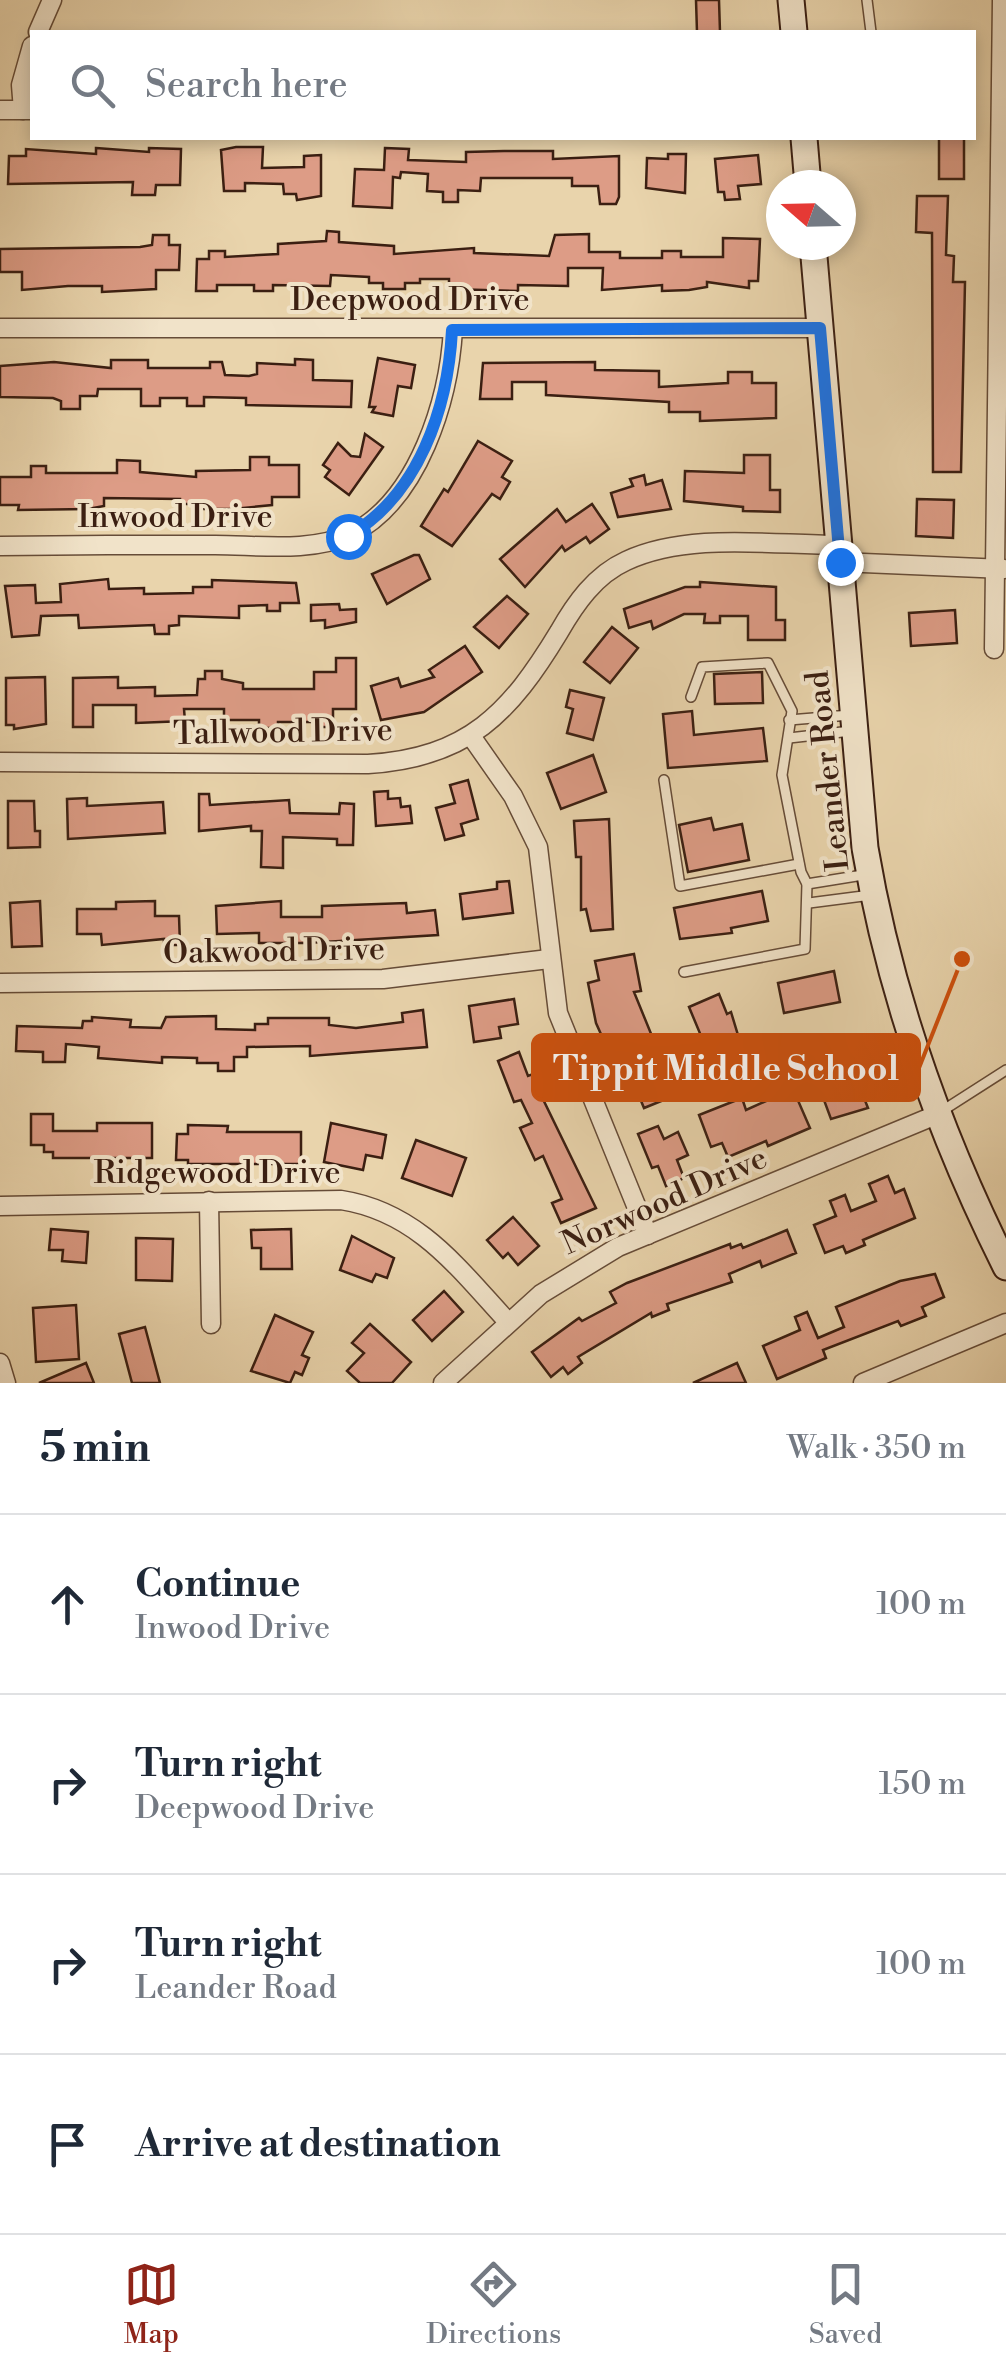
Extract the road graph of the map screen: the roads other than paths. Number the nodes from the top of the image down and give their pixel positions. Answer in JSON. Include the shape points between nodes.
{"nodes":[{"id":1,"x":52,"y":0,"type":"edge"},
{"id":2,"x":792,"y":0,"type":"edge"},
{"id":3,"x":868,"y":0,"type":"edge"},
{"id":4,"x":1002,"y":0,"type":"edge"},
{"id":5,"x":39,"y":30,"type":"edge"},
{"id":6,"x":794,"y":30,"type":"edge"},
{"id":7,"x":871,"y":30,"type":"edge"},
{"id":8,"x":30,"y":53,"type":"edge"},
{"id":9,"x":0,"y":110,"type":"edge"},
{"id":10,"x":28,"y":110,"type":"edge"},
{"id":11,"x":804,"y":140,"type":"edge"},
{"id":12,"x":1003,"y":143,"type":"edge"},
{"id":13,"x":807,"y":170,"type":"edge"},
{"id":14,"x":814,"y":260,"type":"edge"},
{"id":15,"x":0,"y":328,"type":"edge"},
{"id":16,"x":820,"y":328,"type":"junction"},
{"id":17,"x":452,"y":330,"type":"junction"},
{"id":18,"x":1002,"y":356,"type":"edge"},
{"id":19,"x":0,"y":546,"type":"edge"},
{"id":20,"x":839,"y":554,"type":"junction"},
{"id":21,"x":1000,"y":569,"type":"edge"},
{"id":22,"x":994,"y":648,"type":"dead end"},
{"id":23,"x":691,"y":698,"type":"dead end"},
{"id":24,"x":789,"y":720,"type":"junction"},
{"id":25,"x":854,"y":722,"type":"junction"},
{"id":26,"x":471,"y":736,"type":"junction"},
{"id":27,"x":789,"y":738,"type":"junction"},
{"id":28,"x":0,"y":762,"type":"edge"},
{"id":29,"x":664,"y":780,"type":"dead end"},
{"id":30,"x":799,"y":864,"type":"junction"},
{"id":31,"x":807,"y":884,"type":"junction"},
{"id":32,"x":871,"y":884,"type":"junction"},
{"id":33,"x":809,"y":902,"type":"junction"},
{"id":34,"x":549,"y":959,"type":"junction"},
{"id":35,"x":684,"y":972,"type":"dead end"},
{"id":36,"x":0,"y":983,"type":"edge"},
{"id":37,"x":1006,"y":1070,"type":"edge"},
{"id":38,"x":936,"y":1115,"type":"junction"},
{"id":39,"x":208,"y":1201,"type":"junction"},
{"id":40,"x":0,"y":1206,"type":"edge"},
{"id":41,"x":648,"y":1235,"type":"junction"},
{"id":42,"x":1006,"y":1268,"type":"edge"},
{"id":43,"x":508,"y":1322,"type":"junction"},
{"id":44,"x":1006,"y":1323,"type":"edge"},
{"id":45,"x":211,"y":1324,"type":"dead end"},
{"id":46,"x":0,"y":1363,"type":"edge"},
{"id":47,"x":904,"y":1375,"type":"edge"},
{"id":48,"x":6,"y":1383,"type":"edge"},
{"id":49,"x":444,"y":1383,"type":"edge"},
{"id":50,"x":863,"y":1383,"type":"edge"}],
"edges":[{"from":1,"to":5,"type":"street"},
{"from":2,"to":6,"type":"main road"},
{"from":3,"to":7,"type":"lane"},
{"from":4,"to":12,"type":"street"},
{"from":8,"to":10,"type":"street","via":[[21,85]]},
{"from":9,"to":10,"type":"street"},
{"from":11,"to":13,"type":"main road"},
{"from":12,"to":18,"type":"street"},
{"from":14,"to":16,"type":"main road","name":"Leander Road"},
{"from":15,"to":17,"type":"street","name":"Deepwood Drive"},
{"from":16,"to":17,"type":"street","name":"Deepwood Drive"},
{"from":16,"to":20,"type":"main road","name":"Leander Road"},
{"from":17,"to":19,"type":"street","name":"Inwood Drive","via":[[430,439],[391,501],[348,536],[295,546]]},
{"from":18,"to":21,"type":"street"},
{"from":20,"to":21,"type":"street","name":"Tallwood Drive"},
{"from":20,"to":25,"type":"main road","name":"Leander Road"},
{"from":20,"to":26,"type":"street","name":"Tallwood Drive","via":[[674,546],[624,562],[587,591],[526,688]]},
{"from":21,"to":22,"type":"street"},
{"from":23,"to":24,"type":"lane","via":[[702,667],[768,663],[792,711]]},
{"from":24,"to":25,"type":"lane"},
{"from":24,"to":27,"type":"lane"},
{"from":25,"to":27,"type":"lane"},
{"from":25,"to":32,"type":"main road","name":"Leander Road"},
{"from":26,"to":28,"type":"street","name":"Tallwood Drive","via":[[444,750],[379,764]]},
{"from":26,"to":34,"type":"street","via":[[538,847]]},
{"from":27,"to":30,"type":"lane","via":[[782,775]]},
{"from":29,"to":30,"type":"lane","via":[[680,886]]},
{"from":30,"to":31,"type":"lane"},
{"from":31,"to":32,"type":"lane"},
{"from":31,"to":33,"type":"lane"},
{"from":32,"to":33,"type":"lane"},
{"from":32,"to":38,"type":"main road","name":"Leander Road","via":[[895,993]]},
{"from":33,"to":35,"type":"lane","via":[[806,950]]},
{"from":34,"to":36,"type":"street","name":"Oakwood Drive","via":[[382,980]]},
{"from":34,"to":41,"type":"street","via":[[568,1042]]},
{"from":37,"to":38,"type":"lane"},
{"from":38,"to":41,"type":"street","name":"Norwood Drive"},
{"from":38,"to":42,"type":"main road","name":"Leander Road"},
{"from":39,"to":40,"type":"street","name":"Ridgewood Drive"},
{"from":39,"to":43,"type":"street","name":"Ridgewood Drive","via":[[341,1200],[395,1214],[429,1236]]},
{"from":39,"to":45,"type":"street"},
{"from":41,"to":43,"type":"street","name":"Norwood Drive","via":[[574,1272]]},
{"from":43,"to":49,"type":"street","name":"Norwood Drive"},
{"from":44,"to":47,"type":"street"},
{"from":46,"to":48,"type":"street"},
{"from":47,"to":50,"type":"street"}]}
